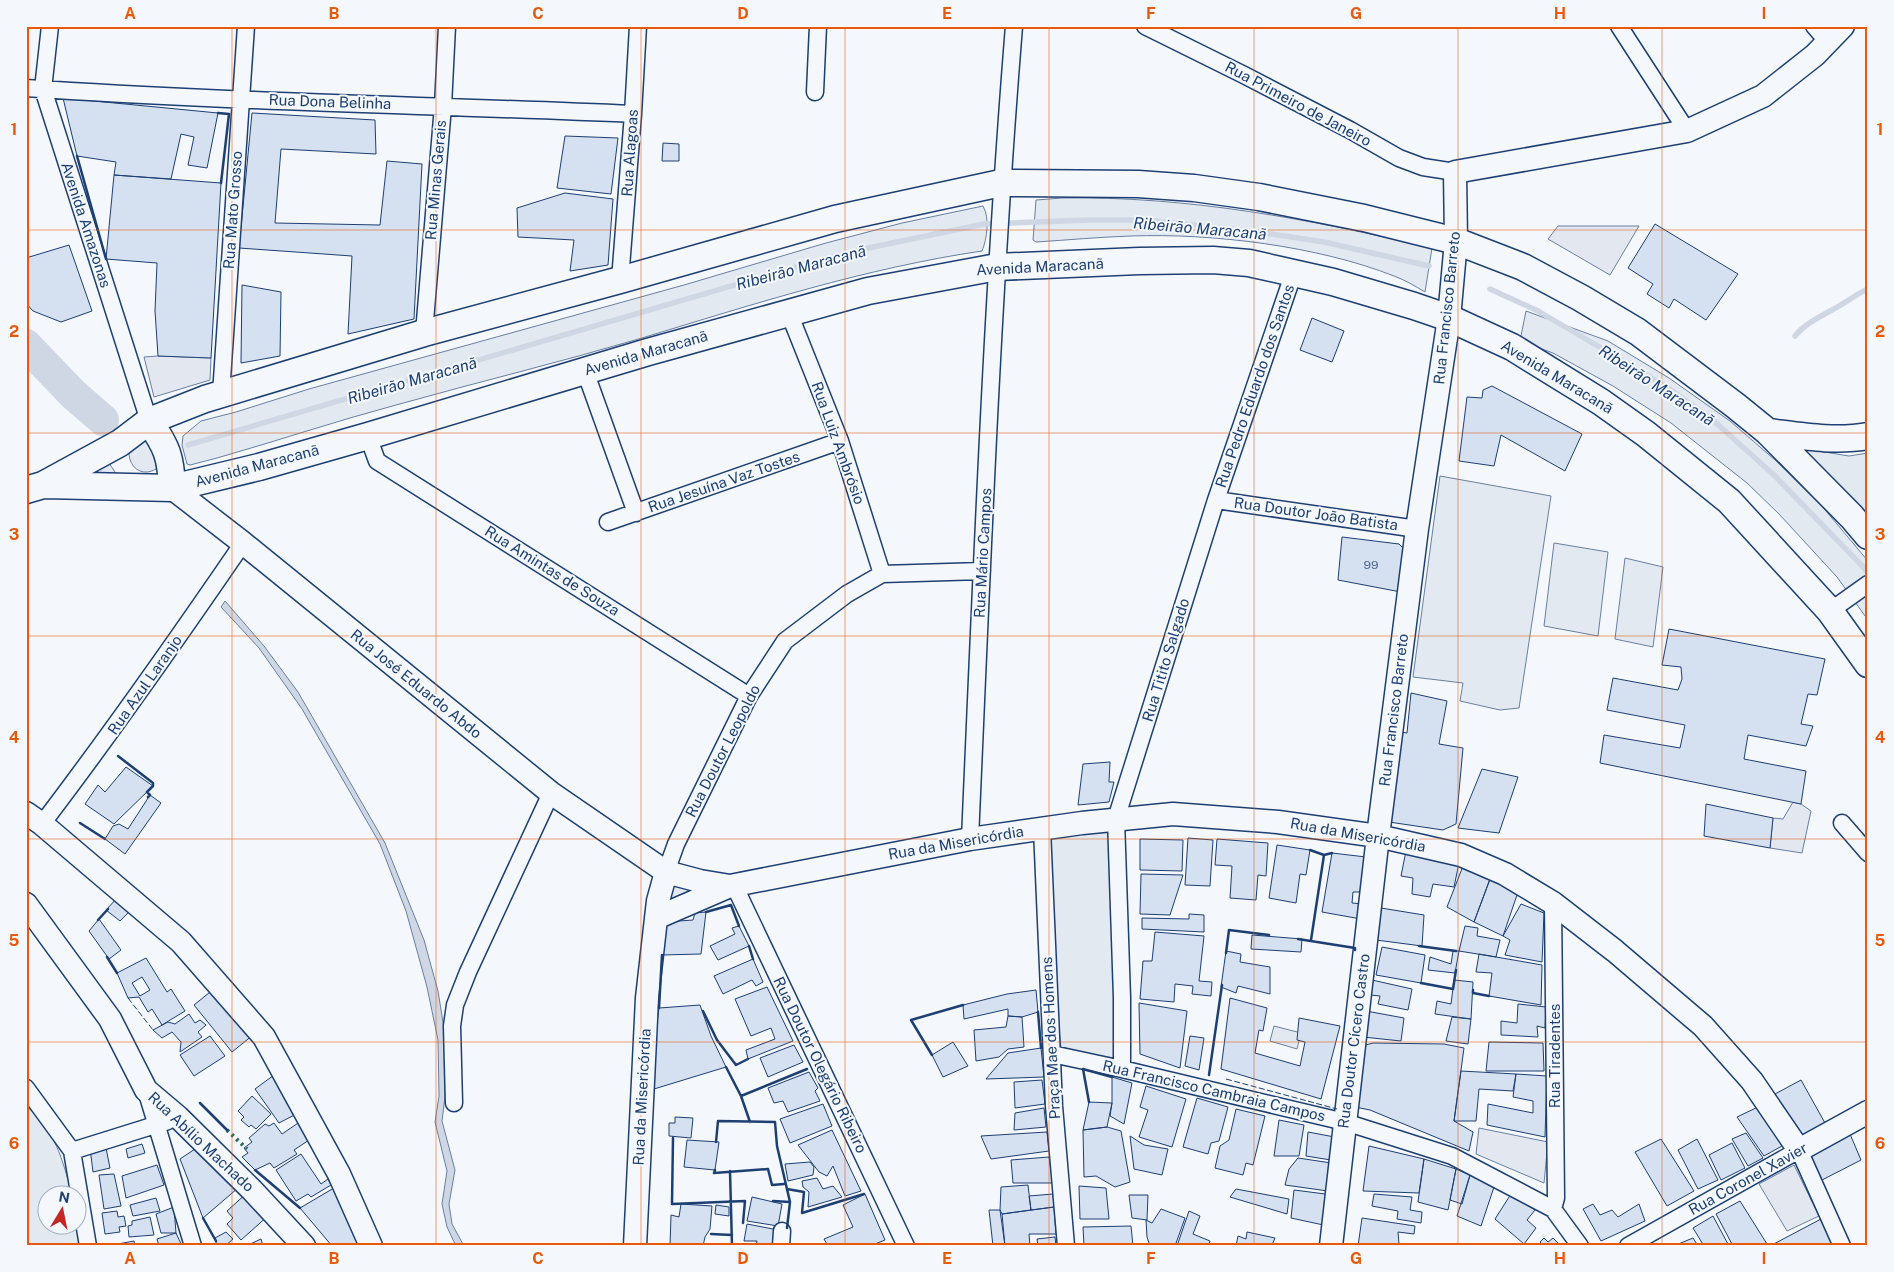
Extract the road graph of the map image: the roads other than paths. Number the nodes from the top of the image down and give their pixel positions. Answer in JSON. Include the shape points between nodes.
{"nodes":[{"id":1,"x":50,"y":26,"type":"edge"},
{"id":2,"x":246,"y":26,"type":"edge"},
{"id":3,"x":446,"y":26,"type":"edge"},
{"id":4,"x":638,"y":26,"type":"edge"},
{"id":5,"x":818,"y":26,"type":"edge"},
{"id":6,"x":1014,"y":26,"type":"edge"},
{"id":7,"x":1145,"y":26,"type":"edge"},
{"id":8,"x":1619,"y":26,"type":"edge"},
{"id":9,"x":1829,"y":32,"type":"edge"},
{"id":10,"x":26,"y":88,"type":"edge"},
{"id":11,"x":43,"y":89,"type":"junction"},
{"id":12,"x":815,"y":92,"type":"dead end"},
{"id":13,"x":241,"y":100,"type":"junction"},
{"id":14,"x":442,"y":106,"type":"junction"},
{"id":15,"x":633,"y":114,"type":"junction"},
{"id":16,"x":1686,"y":131,"type":"junction"},
{"id":17,"x":1455,"y":172,"type":"junction"},
{"id":18,"x":1001,"y":190,"type":"junction"},
{"id":19,"x":1456,"y":242,"type":"junction"},
{"id":20,"x":997,"y":256,"type":"junction"},
{"id":21,"x":1294,"y":272,"type":"junction"},
{"id":22,"x":620,"y":280,"type":"junction"},
{"id":23,"x":789,"y":313,"type":"junction"},
{"id":24,"x":1449,"y":318,"type":"junction"},
{"id":25,"x":424,"y":334,"type":"junction"},
{"id":26,"x":585,"y":371,"type":"junction"},
{"id":27,"x":221,"y":394,"type":"junction"},
{"id":28,"x":149,"y":421,"type":"junction"},
{"id":29,"x":1768,"y":432,"type":"junction"},
{"id":30,"x":368,"y":436,"type":"junction"},
{"id":31,"x":1868,"y":436,"type":"edge"},
{"id":32,"x":840,"y":441,"type":"junction"},
{"id":33,"x":120,"y":442,"type":"junction"},
{"id":34,"x":131,"y":486,"type":"junction"},
{"id":35,"x":34,"y":488,"type":"edge"},
{"id":36,"x":172,"y":488,"type":"junction"},
{"id":37,"x":1216,"y":500,"type":"junction"},
{"id":38,"x":636,"y":513,"type":"junction"},
{"id":39,"x":608,"y":522,"type":"dead end"},
{"id":40,"x":1417,"y":529,"type":"junction"},
{"id":41,"x":1868,"y":536,"type":"edge"},
{"id":42,"x":243,"y":543,"type":"junction"},
{"id":43,"x":982,"y":571,"type":"junction"},
{"id":44,"x":882,"y":574,"type":"junction"},
{"id":45,"x":1868,"y":584,"type":"edge"},
{"id":46,"x":1836,"y":607,"type":"junction"},
{"id":47,"x":1868,"y":664,"type":"edge"},
{"id":48,"x":749,"y":696,"type":"junction"},
{"id":49,"x":551,"y":793,"type":"junction"},
{"id":50,"x":34,"y":819,"type":"edge"},
{"id":51,"x":1116,"y":819,"type":"junction"},
{"id":52,"x":1842,"y":824,"type":"dead end"},
{"id":53,"x":1042,"y":829,"type":"junction"},
{"id":54,"x":1378,"y":836,"type":"junction"},
{"id":55,"x":970,"y":839,"type":"junction"},
{"id":56,"x":1868,"y":853,"type":"edge"},
{"id":57,"x":666,"y":872,"type":"junction"},
{"id":58,"x":732,"y":885,"type":"junction"},
{"id":59,"x":1553,"y":903,"type":"junction"},
{"id":60,"x":26,"y":904,"type":"edge"},
{"id":61,"x":656,"y":918,"type":"junction"},
{"id":62,"x":1052,"y":1054,"type":"junction"},
{"id":63,"x":1122,"y":1069,"type":"junction"},
{"id":64,"x":26,"y":1088,"type":"edge"},
{"id":65,"x":454,"y":1103,"type":"dead end"},
{"id":66,"x":1868,"y":1112,"type":"edge"},
{"id":67,"x":168,"y":1121,"type":"junction"},
{"id":68,"x":1344,"y":1122,"type":"junction"},
{"id":69,"x":1799,"y":1150,"type":"junction"},
{"id":70,"x":72,"y":1151,"type":"junction"},
{"id":71,"x":1553,"y":1209,"type":"junction"},
{"id":72,"x":88,"y":1246,"type":"edge"},
{"id":73,"x":193,"y":1246,"type":"edge"},
{"id":74,"x":304,"y":1246,"type":"edge"},
{"id":75,"x":371,"y":1246,"type":"edge"},
{"id":76,"x":635,"y":1246,"type":"edge"},
{"id":77,"x":906,"y":1246,"type":"edge"},
{"id":78,"x":1066,"y":1246,"type":"edge"},
{"id":79,"x":1331,"y":1246,"type":"edge"},
{"id":80,"x":1580,"y":1246,"type":"edge"},
{"id":81,"x":1628,"y":1246,"type":"edge"},
{"id":82,"x":1842,"y":1246,"type":"edge"}],
"edges":[{"from":1,"to":11,"type":"street","name":"Avenida Amazonas"},
{"from":2,"to":13,"type":"street","name":"Rua Mato Grosso"},
{"from":3,"to":14,"type":"street","name":"Rua Minas Gerais"},
{"from":4,"to":15,"type":"street","name":"Rua Alagoas"},
{"from":5,"to":12,"type":"street"},
{"from":6,"to":18,"type":"street","name":"Rua Mário Campos"},
{"from":7,"to":17,"type":"street","name":"Rua Primeiro de Janeiro","via":[[1244,74],[1399,158]]},
{"from":8,"to":16,"type":"street"},
{"from":9,"to":16,"type":"street","via":[[1815,55],[1763,96]]},
{"from":10,"to":11,"type":"street","name":"Rua Dona Belinha"},
{"from":11,"to":13,"type":"street","name":"Rua Dona Belinha"},
{"from":11,"to":28,"type":"street","name":"Avenida Amazonas"},
{"from":13,"to":14,"type":"street","name":"Rua Dona Belinha"},
{"from":13,"to":27,"type":"street","name":"Rua Mato Grosso"},
{"from":14,"to":15,"type":"street","name":"Rua Dona Belinha"},
{"from":14,"to":25,"type":"street","name":"Rua Minas Gerais"},
{"from":15,"to":22,"type":"street","name":"Rua Alagoas"},
{"from":16,"to":17,"type":"street"},
{"from":17,"to":19,"type":"street","name":"Rua Francisco Barreto"},
{"from":18,"to":19,"type":"main road","name":"Avenida Maracanã","via":[[1138,184],[1194,188],[1309,206]]},
{"from":18,"to":20,"type":"street","name":"Rua Mário Campos"},
{"from":18,"to":22,"type":"main road","name":"Avenida Maracanã","via":[[835,219]]},
{"from":19,"to":24,"type":"street","name":"Rua Francisco Barreto"},
{"from":19,"to":29,"type":"main road","name":"Avenida Maracanã","via":[[1523,267],[1638,332]]},
{"from":20,"to":21,"type":"main road","name":"Avenida Maracanã","via":[[1213,260]]},
{"from":20,"to":23,"type":"main road","name":"Avenida Maracanã"},
{"from":20,"to":43,"type":"street","name":"Rua Mário Campos"},
{"from":21,"to":24,"type":"main road","name":"Avenida Maracanã"},
{"from":21,"to":37,"type":"street","name":"Rua Pedro Eduardo dos Santos"},
{"from":22,"to":25,"type":"main road","name":"Avenida Maracanã"},
{"from":23,"to":26,"type":"main road","name":"Avenida Maracanã"},
{"from":23,"to":32,"type":"street","name":"Rua Luiz Ambrósio"},
{"from":24,"to":40,"type":"street","name":"Rua Francisco Barreto"},
{"from":24,"to":46,"type":"main road","name":"Avenida Maracanã","via":[[1512,347],[1646,434],[1729,501]]},
{"from":25,"to":27,"type":"main road","name":"Avenida Maracanã"},
{"from":26,"to":30,"type":"main road","name":"Avenida Maracanã"},
{"from":26,"to":38,"type":"street"},
{"from":27,"to":28,"type":"main road","name":"Avenida Maracanã"},
{"from":28,"to":33,"type":"main road","name":"Avenida Maracanã"},
{"from":28,"to":36,"type":"main road","via":[[162,440],[171,463]]},
{"from":29,"to":31,"type":"main road","via":[[1823,438]]},
{"from":29,"to":41,"type":"main road","name":"Avenida Maracanã"},
{"from":30,"to":36,"type":"main road","name":"Avenida Maracanã"},
{"from":30,"to":48,"type":"street","name":"Rua Amintas de Souza","via":[[377,461]]},
{"from":32,"to":38,"type":"street","name":"Rua Jesuína Vaz Tostes"},
{"from":32,"to":44,"type":"street","name":"Rua Luiz Ambrósio"},
{"from":33,"to":34,"type":"main road","via":[[118,457]]},
{"from":33,"to":35,"type":"main road","name":"Avenida Maracanã"},
{"from":34,"to":35,"type":"main road","name":"Avenida Maracanã"},
{"from":34,"to":36,"type":"main road","name":"Avenida Maracanã"},
{"from":36,"to":42,"type":"street","name":"Rua José Eduardo Abdo"},
{"from":37,"to":40,"type":"street","name":"Rua Doutor João Batista"},
{"from":37,"to":51,"type":"street","name":"Rua Titito Salgado"},
{"from":38,"to":39,"type":"street","name":"Rua Jesuína Vaz Tostes"},
{"from":40,"to":54,"type":"street","name":"Rua Francisco Barreto"},
{"from":42,"to":49,"type":"street","name":"Rua José Eduardo Abdo"},
{"from":42,"to":50,"type":"street","name":"Rua Azul Laranjo","via":[[102,746]]},
{"from":43,"to":44,"type":"street","name":"Rua Doutor Leopoldo"},
{"from":43,"to":55,"type":"street","name":"Rua Mário Campos"},
{"from":44,"to":48,"type":"street","name":"Rua Doutor Leopoldo","via":[[847,594],[785,641]]},
{"from":45,"to":46,"type":"street"},
{"from":46,"to":47,"type":"main road","name":"Avenida Maracanã"},
{"from":48,"to":57,"type":"street","name":"Rua Doutor Leopoldo","via":[[676,844]]},
{"from":49,"to":57,"type":"street","name":"Rua José Eduardo Abdo"},
{"from":49,"to":65,"type":"street","via":[[455,1005],[452,1026]]},
{"from":50,"to":75,"type":"street","via":[[181,942],[264,1037],[339,1174]]},
{"from":51,"to":53,"type":"street","name":"Rua da Misericórdia"},
{"from":51,"to":54,"type":"street","name":"Rua da Misericórdia","via":[[1173,814],[1278,822]]},
{"from":51,"to":63,"type":"street"},
{"from":52,"to":56,"type":"street"},
{"from":53,"to":55,"type":"street","name":"Rua da Misericórdia"},
{"from":53,"to":62,"type":"street","name":"Praça Mae dos Homens"},
{"from":54,"to":59,"type":"street","name":"Rua da Misericórdia","via":[[1461,854],[1505,874]]},
{"from":54,"to":68,"type":"street","name":"Rua Doutor Cícero Castro"},
{"from":55,"to":58,"type":"street","name":"Rua da Misericórdia"},
{"from":57,"to":58,"type":"street","name":"Rua da Misericórdia"},
{"from":57,"to":61,"type":"street","name":"Rua da Misericórdia"},
{"from":58,"to":61,"type":"street","name":"Rua da Misericórdia"},
{"from":58,"to":77,"type":"street","name":"Rua Doutor Olegário Ribeiro"},
{"from":59,"to":69,"type":"street","name":"Rua da Misericórdia","via":[[1703,1026],[1752,1081]]},
{"from":59,"to":71,"type":"street","name":"Rua Tiradentes","via":[[1556,1198]]},
{"from":60,"to":67,"type":"street","name":"Rua Abílio Machado","via":[[110,1019],[146,1090]]},
{"from":61,"to":76,"type":"street","name":"Rua da Misericórdia","via":[[647,998]]},
{"from":62,"to":63,"type":"street","name":"Rua Francisco Cambraia Campos"},
{"from":62,"to":78,"type":"street","name":"Praça Mae dos Homens"},
{"from":63,"to":68,"type":"street","name":"Rua Francisco Cambraia Campos"},
{"from":64,"to":70,"type":"street"},
{"from":66,"to":69,"type":"street","name":"Rua Coronel Xavier"},
{"from":67,"to":70,"type":"street"},
{"from":67,"to":73,"type":"street","via":[[174,1189]]},
{"from":67,"to":74,"type":"street","name":"Rua Abílio Machado","via":[[252,1190]]},
{"from":68,"to":71,"type":"street","name":"Rua Francisco Cambraia Campos","via":[[1452,1156]]},
{"from":68,"to":79,"type":"street","name":"Rua Doutor Cícero Castro"},
{"from":69,"to":81,"type":"street","name":"Rua Coronel Xavier"},
{"from":69,"to":82,"type":"street","name":"Rua da Misericórdia"},
{"from":70,"to":72,"type":"street"},
{"from":71,"to":80,"type":"street","name":"Rua Francisco Cambraia Campos"}]}
